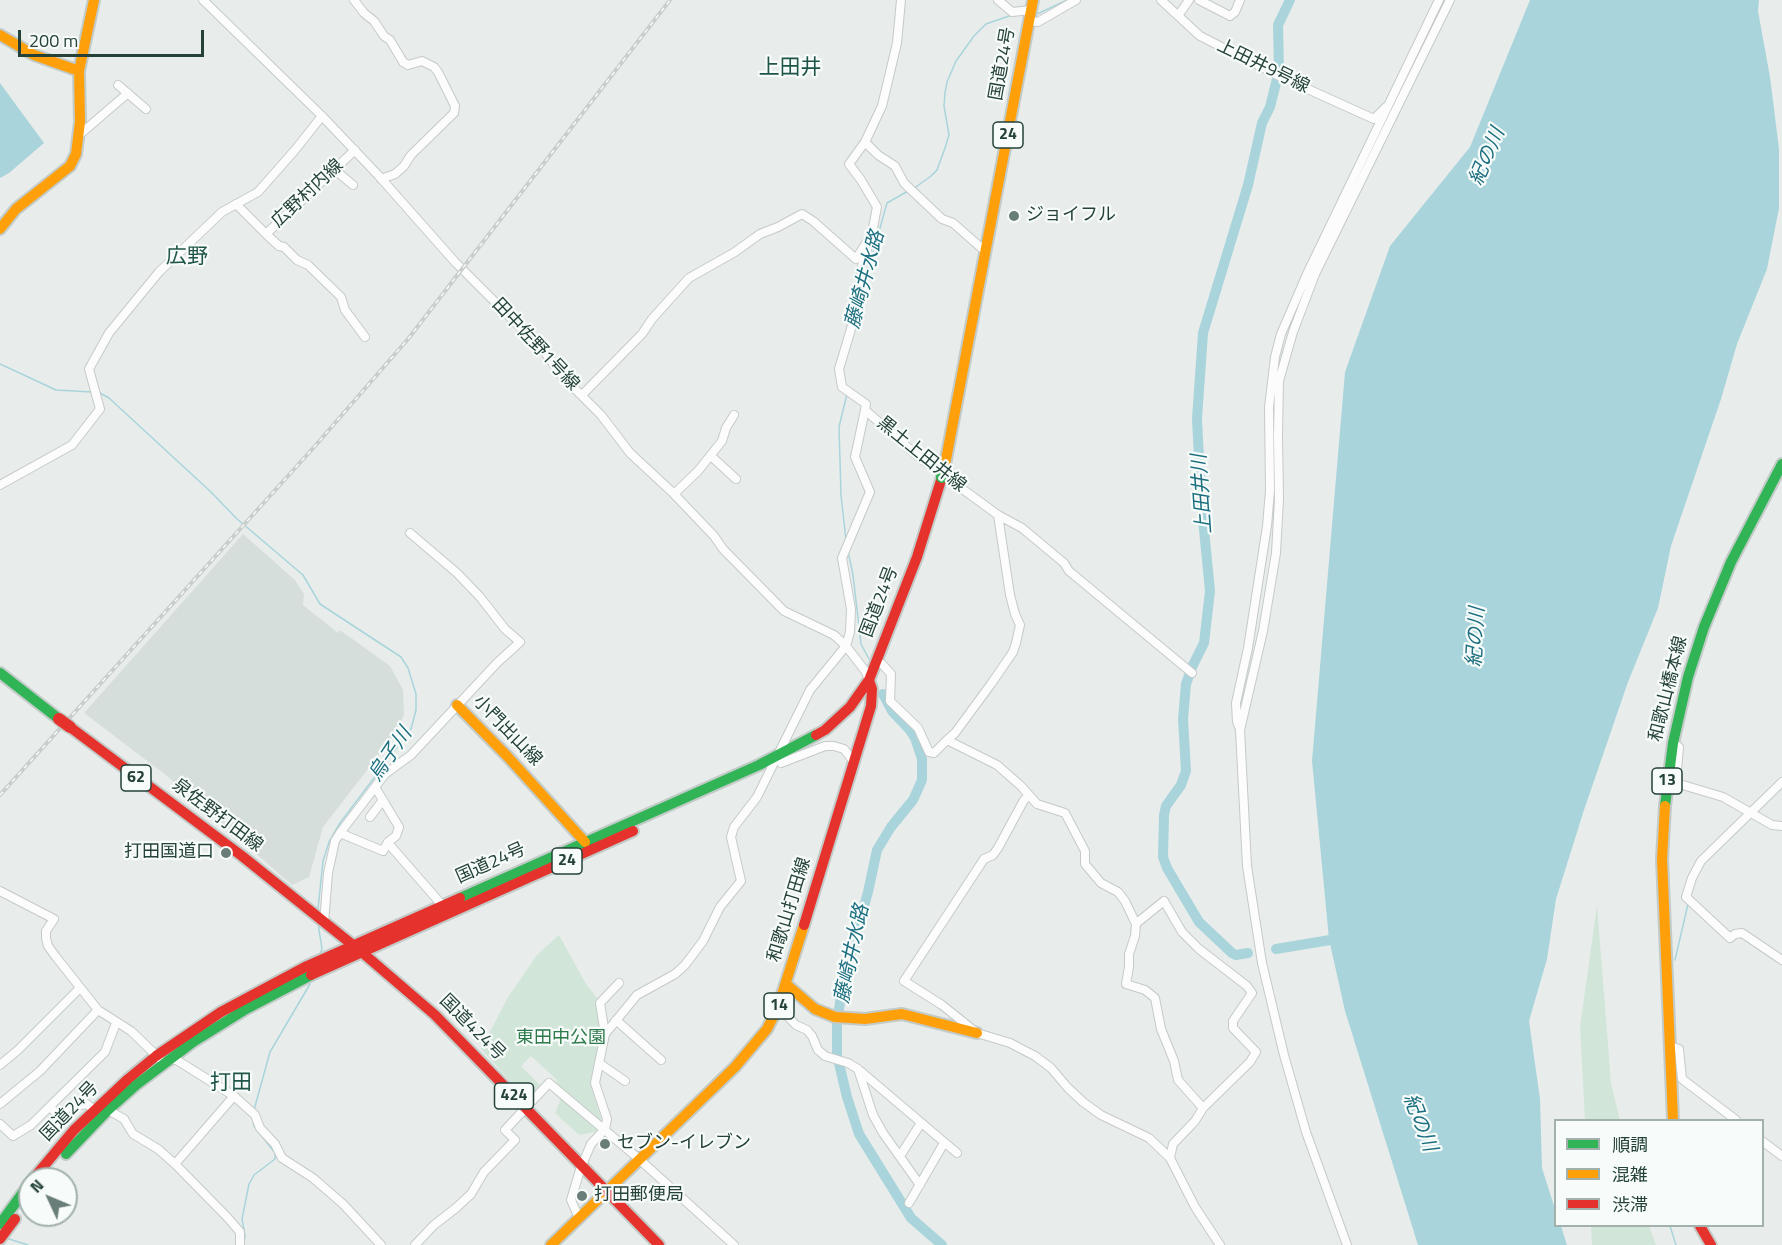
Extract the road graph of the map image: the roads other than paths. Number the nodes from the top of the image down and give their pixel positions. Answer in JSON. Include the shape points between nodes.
{"nodes":[{"id":1,"x":94,"y":0,"type":"edge"},
{"id":2,"x":203,"y":0,"type":"edge"},
{"id":3,"x":354,"y":0,"type":"edge"},
{"id":4,"x":901,"y":0,"type":"edge"},
{"id":5,"x":998,"y":0,"type":"edge"},
{"id":6,"x":1076,"y":0,"type":"edge"},
{"id":7,"x":1161,"y":0,"type":"edge"},
{"id":8,"x":1189,"y":0,"type":"edge"},
{"id":9,"x":1199,"y":0,"type":"edge"},
{"id":10,"x":1240,"y":0,"type":"edge"},
{"id":11,"x":1439,"y":0,"type":"edge"},
{"id":12,"x":1450,"y":0,"type":"edge"},
{"id":13,"x":1030,"y":12,"type":"edge"},
{"id":14,"x":1178,"y":16,"type":"junction"},
{"id":15,"x":0,"y":35,"type":"edge"},
{"id":16,"x":79,"y":71,"type":"junction"},
{"id":17,"x":118,"y":86,"type":"dead end"},
{"id":18,"x":128,"y":93,"type":"junction"},
{"id":19,"x":1392,"y":100,"type":"junction"},
{"id":20,"x":146,"y":109,"type":"dead end"},
{"id":21,"x":322,"y":116,"type":"junction"},
{"id":22,"x":78,"y":136,"type":"junction"},
{"id":23,"x":865,"y":142,"type":"junction"},
{"id":24,"x":355,"y":150,"type":"junction"},
{"id":25,"x":335,"y":170,"type":"junction"},
{"id":26,"x":381,"y":179,"type":"junction"},
{"id":27,"x":353,"y":185,"type":"dead end"},
{"id":28,"x":236,"y":204,"type":"junction"},
{"id":29,"x":0,"y":229,"type":"edge"},
{"id":30,"x":872,"y":233,"type":"junction"},
{"id":31,"x":266,"y":234,"type":"junction"},
{"id":32,"x":986,"y":253,"type":"junction"},
{"id":33,"x":365,"y":337,"type":"dead end"},
{"id":34,"x":582,"y":395,"type":"junction"},
{"id":35,"x":866,"y":410,"type":"junction"},
{"id":36,"x":734,"y":415,"type":"dead end"},
{"id":37,"x":711,"y":456,"type":"junction"},
{"id":38,"x":1782,"y":464,"type":"edge"},
{"id":39,"x":736,"y":479,"type":"dead end"},
{"id":40,"x":0,"y":485,"type":"edge"},
{"id":41,"x":674,"y":494,"type":"junction"},
{"id":42,"x":999,"y":515,"type":"junction"},
{"id":43,"x":410,"y":533,"type":"dead end"},
{"id":44,"x":917,"y":556,"type":"junction"},
{"id":45,"x":846,"y":646,"type":"junction"},
{"id":46,"x":882,"y":664,"type":"junction"},
{"id":47,"x":1190,"y":671,"type":"dead end"},
{"id":48,"x":0,"y":674,"type":"edge"},
{"id":49,"x":871,"y":685,"type":"junction"},
{"id":50,"x":457,"y":705,"type":"junction"},
{"id":51,"x":1240,"y":730,"type":"junction"},
{"id":52,"x":947,"y":740,"type":"junction"},
{"id":53,"x":1673,"y":743,"type":"junction"},
{"id":54,"x":779,"y":760,"type":"junction"},
{"id":55,"x":854,"y":764,"type":"junction"},
{"id":56,"x":770,"y":769,"type":"junction"},
{"id":57,"x":1782,"y":782,"type":"edge"},
{"id":58,"x":375,"y":786,"type":"junction"},
{"id":59,"x":1029,"y":795,"type":"junction"},
{"id":60,"x":383,"y":800,"type":"junction"},
{"id":61,"x":1752,"y":813,"type":"junction"},
{"id":62,"x":370,"y":817,"type":"dead end"},
{"id":63,"x":1782,"y":826,"type":"edge"},
{"id":64,"x":340,"y":832,"type":"junction"},
{"id":65,"x":585,"y":842,"type":"junction"},
{"id":66,"x":387,"y":843,"type":"junction"},
{"id":67,"x":0,"y":891,"type":"edge"},
{"id":68,"x":442,"y":905,"type":"junction"},
{"id":69,"x":1134,"y":920,"type":"junction"},
{"id":70,"x":324,"y":923,"type":"junction"},
{"id":71,"x":358,"y":949,"type":"junction"},
{"id":72,"x":1782,"y":960,"type":"edge"},
{"id":73,"x":619,"y":983,"type":"dead end"},
{"id":74,"x":786,"y":984,"type":"junction"},
{"id":75,"x":80,"y":988,"type":"junction"},
{"id":76,"x":778,"y":1007,"type":"junction"},
{"id":77,"x":98,"y":1010,"type":"junction"},
{"id":78,"x":616,"y":1020,"type":"junction"},
{"id":79,"x":116,"y":1023,"type":"junction"},
{"id":80,"x":977,"y":1033,"type":"junction"},
{"id":81,"x":605,"y":1034,"type":"junction"},
{"id":82,"x":1670,"y":1046,"type":"junction"},
{"id":83,"x":161,"y":1058,"type":"junction"},
{"id":84,"x":661,"y":1060,"type":"dead end"},
{"id":85,"x":599,"y":1064,"type":"junction"},
{"id":86,"x":0,"y":1065,"type":"edge"},
{"id":87,"x":858,"y":1069,"type":"junction"},
{"id":88,"x":625,"y":1081,"type":"dead end"},
{"id":89,"x":234,"y":1096,"type":"junction"},
{"id":90,"x":0,"y":1104,"type":"edge"},
{"id":91,"x":50,"y":1107,"type":"junction"},
{"id":92,"x":1203,"y":1108,"type":"junction"},
{"id":93,"x":526,"y":1109,"type":"junction"},
{"id":94,"x":94,"y":1110,"type":"junction"},
{"id":95,"x":108,"y":1110,"type":"junction"},
{"id":96,"x":1673,"y":1119,"type":"edge"},
{"id":97,"x":1735,"y":1119,"type":"edge"},
{"id":98,"x":921,"y":1123,"type":"junction"},
{"id":99,"x":0,"y":1124,"type":"edge"},
{"id":100,"x":605,"y":1130,"type":"junction"},
{"id":101,"x":1764,"y":1142,"type":"edge"},
{"id":102,"x":944,"y":1143,"type":"junction"},
{"id":103,"x":957,"y":1153,"type":"dead end"},
{"id":104,"x":900,"y":1156,"type":"junction"},
{"id":105,"x":1782,"y":1156,"type":"edge"},
{"id":106,"x":1170,"y":1158,"type":"junction"},
{"id":107,"x":639,"y":1159,"type":"junction"},
{"id":108,"x":175,"y":1164,"type":"junction"},
{"id":109,"x":581,"y":1166,"type":"junction"},
{"id":110,"x":44,"y":1167,"type":"edge"},
{"id":111,"x":55,"y":1167,"type":"edge"},
{"id":112,"x":920,"y":1185,"type":"junction"},
{"id":113,"x":606,"y":1192,"type":"junction"},
{"id":114,"x":18,"y":1203,"type":"edge"},
{"id":115,"x":909,"y":1203,"type":"dead end"},
{"id":116,"x":18,"y":1211,"type":"edge"},
{"id":117,"x":579,"y":1218,"type":"junction"},
{"id":118,"x":4,"y":1226,"type":"edge"},
{"id":119,"x":1701,"y":1227,"type":"edge"},
{"id":120,"x":0,"y":1241,"type":"edge"},
{"id":121,"x":4,"y":1245,"type":"edge"},
{"id":122,"x":240,"y":1245,"type":"edge"},
{"id":123,"x":381,"y":1245,"type":"edge"},
{"id":124,"x":415,"y":1245,"type":"edge"},
{"id":125,"x":551,"y":1245,"type":"edge"},
{"id":126,"x":659,"y":1245,"type":"edge"},
{"id":127,"x":734,"y":1245,"type":"edge"},
{"id":128,"x":1220,"y":1245,"type":"edge"},
{"id":129,"x":1347,"y":1245,"type":"edge"},
{"id":130,"x":1711,"y":1245,"type":"edge"}],
"edges":[{"from":1,"to":16,"type":"main road"},
{"from":2,"to":21,"type":"street","name":"田中佐野1号線"},
{"from":3,"to":26,"type":"street","via":[[404,62],[429,63],[438,72],[455,106],[454,113],[404,166]]},
{"from":4,"to":23,"type":"street","via":[[897,44],[882,106]]},
{"from":5,"to":13,"type":"street","via":[[1012,12]]},
{"from":6,"to":13,"type":"street","via":[[1038,22]]},
{"from":7,"to":14,"type":"street","name":"上田井9号線"},
{"from":8,"to":14,"type":"street"},
{"from":9,"to":10,"type":"street","via":[[1230,16]]},
{"from":11,"to":19,"type":"street"},
{"from":12,"to":51,"type":"street","via":[[1315,274],[1291,341],[1280,381],[1276,553]]},
{"from":13,"to":32,"type":"main road","name":"国道24号","number":"24"},
{"from":14,"to":19,"type":"street","name":"上田井9号線","via":[[1200,36],[1374,119]]},
{"from":15,"to":16,"type":"main road","via":[[34,55]]},
{"from":16,"to":22,"type":"main road"},
{"from":17,"to":18,"type":"street"},
{"from":18,"to":20,"type":"street"},
{"from":18,"to":22,"type":"street"},
{"from":19,"to":51,"type":"street","via":[[1295,300],[1275,357],[1269,407],[1270,491],[1248,648],[1236,703]]},
{"from":21,"to":24,"type":"street","name":"田中佐野1号線"},
{"from":21,"to":28,"type":"street","via":[[258,192]]},
{"from":22,"to":29,"type":"main road","via":[[70,166],[16,209]]},
{"from":23,"to":30,"type":"street","via":[[849,164],[877,207]]},
{"from":23,"to":32,"type":"street","via":[[896,166],[904,183],[942,219]]},
{"from":24,"to":25,"type":"street","name":"広野村内線"},
{"from":24,"to":26,"type":"street","name":"田中佐野1号線"},
{"from":25,"to":27,"type":"street"},
{"from":25,"to":31,"type":"street","name":"広野村内線"},
{"from":26,"to":34,"type":"street","name":"田中佐野1号線"},
{"from":28,"to":31,"type":"street","name":"広野村内線"},
{"from":28,"to":40,"type":"street","via":[[222,212],[159,272],[109,333],[89,369],[100,409],[72,445]]},
{"from":30,"to":34,"type":"street","via":[[856,259],[802,214],[760,234],[689,278],[642,334]]},
{"from":30,"to":35,"type":"street","via":[[839,365],[842,387],[866,404]]},
{"from":31,"to":33,"type":"street","via":[[308,265],[341,297],[345,310]]},
{"from":32,"to":44,"type":"main road","name":"国道24号","number":"24","via":[[943,474]]},
{"from":34,"to":41,"type":"street","name":"田中佐野1号線","via":[[630,453]]},
{"from":35,"to":42,"type":"street","name":"黒土上田井線","via":[[903,445]]},
{"from":35,"to":45,"type":"street","name":"黒土上田井線","via":[[855,457],[870,492],[843,558],[851,609]]},
{"from":36,"to":37,"type":"street","via":[[723,441]]},
{"from":37,"to":39,"type":"street"},
{"from":37,"to":41,"type":"street"},
{"from":38,"to":53,"type":"main road","name":"和歌山橋本線","number":"13","via":[[1731,562],[1704,627]]},
{"from":41,"to":45,"type":"street","name":"田中佐野1号線","via":[[784,611],[834,634]]},
{"from":42,"to":47,"type":"street","name":"黒土上田井線","via":[[1022,528]]},
{"from":42,"to":52,"type":"street","via":[[1010,596],[1020,625],[1016,644],[991,684]]},
{"from":43,"to":50,"type":"street","via":[[457,573],[520,642]]},
{"from":44,"to":46,"type":"main road","name":"国道24号","number":"24"},
{"from":44,"to":49,"type":"main road","name":"国道24号","number":"24"},
{"from":45,"to":49,"type":"street","name":"田中佐野1号線"},
{"from":45,"to":54,"type":"street","name":"黒土上田井線","via":[[810,690]]},
{"from":46,"to":49,"type":"main road","name":"国道24号","number":"24"},
{"from":46,"to":52,"type":"street","via":[[891,674],[890,701],[918,728],[927,750],[934,753]]},
{"from":48,"to":70,"type":"main road","name":"泉佐野打田線","number":"62","bridge":true,"via":[[242,856]]},
{"from":49,"to":54,"type":"main road","name":"国道24号","number":"24","via":[[866,700],[840,729],[819,744]]},
{"from":49,"to":55,"type":"main road","name":"和歌山打田線","number":"14","via":[[871,706]]},
{"from":50,"to":58,"type":"street","name":"小門出山線","via":[[411,755]]},
{"from":50,"to":65,"type":"main road","name":"小門出山線"},
{"from":51,"to":129,"type":"street","via":[[1247,866],[1262,963],[1306,1132]]},
{"from":52,"to":59,"type":"street","via":[[997,765]]},
{"from":53,"to":61,"type":"street","via":[[1679,747],[1676,783],[1723,796]]},
{"from":53,"to":82,"type":"main road","name":"和歌山橋本線","number":"13","via":[[1662,858]]},
{"from":54,"to":55,"type":"street","via":[[834,746],[844,749]]},
{"from":54,"to":56,"type":"main road","name":"国道24号","number":"24"},
{"from":54,"to":65,"type":"main road","name":"国道24号","number":"24"},
{"from":55,"to":74,"type":"main road","name":"和歌山打田線","number":"14"},
{"from":56,"to":71,"type":"main road","name":"国道24号","number":"24"},
{"from":56,"to":78,"type":"street","via":[[730,837],[741,882],[720,907],[685,965],[637,995]]},
{"from":57,"to":61,"type":"street"},
{"from":58,"to":60,"type":"street"},
{"from":58,"to":64,"type":"street","name":"小門出山線"},
{"from":59,"to":69,"type":"street","via":[[1037,804],[1065,813],[1085,851],[1085,864],[1101,884],[1118,891]]},
{"from":59,"to":80,"type":"street","via":[[998,848],[984,859],[904,981]]},
{"from":60,"to":62,"type":"street"},
{"from":60,"to":66,"type":"street","via":[[399,827]]},
{"from":61,"to":63,"type":"street","via":[[1772,825]]},
{"from":61,"to":72,"type":"street","via":[[1701,861],[1692,878],[1689,899],[1730,938],[1742,933]]},
{"from":64,"to":66,"type":"street","via":[[383,851]]},
{"from":64,"to":70,"type":"street","name":"小門出山線","via":[[328,873]]},
{"from":65,"to":68,"type":"main road","name":"国道24号","number":"24"},
{"from":66,"to":68,"type":"street"},
{"from":67,"to":75,"type":"street","via":[[54,919],[46,931],[48,946]]},
{"from":68,"to":71,"type":"main road","name":"国道24号","number":"24"},
{"from":69,"to":92,"type":"street","via":[[1126,984],[1150,992],[1155,998],[1178,1080]]},
{"from":69,"to":92,"type":"street","via":[[1138,922],[1164,901],[1182,932],[1252,993],[1233,1021],[1233,1028],[1256,1052]]},
{"from":70,"to":71,"type":"main road","name":"泉佐野打田線","number":"62"},
{"from":71,"to":83,"type":"main road","name":"国道24号","number":"24","via":[[306,972]]},
{"from":71,"to":93,"type":"main road","name":"国道424号","number":"424","via":[[435,1015]]},
{"from":73,"to":81,"type":"street","via":[[600,1003]]},
{"from":74,"to":76,"type":"main road","name":"和歌山打田線","number":"14"},
{"from":74,"to":80,"type":"main road","via":[[815,1009],[835,1017],[865,1019],[902,1014]]},
{"from":75,"to":77,"type":"street"},
{"from":75,"to":86,"type":"street"},
{"from":76,"to":87,"type":"street","via":[[807,1030],[825,1056]]},
{"from":76,"to":107,"type":"main road","name":"和歌山打田線","number":"14","via":[[752,1049]]},
{"from":77,"to":79,"type":"street"},
{"from":77,"to":90,"type":"street","via":[[40,1071]]},
{"from":78,"to":81,"type":"street"},
{"from":78,"to":84,"type":"street"},
{"from":79,"to":83,"type":"street"},
{"from":79,"to":91,"type":"street","via":[[105,1052]]},
{"from":80,"to":106,"type":"street","via":[[1035,1056],[1083,1102],[1101,1115],[1149,1137]]},
{"from":81,"to":85,"type":"street"},
{"from":82,"to":96,"type":"main road","name":"和歌山橋本線","number":"13"},
{"from":82,"to":97,"type":"street","via":[[1679,1049],[1682,1079]]},
{"from":83,"to":89,"type":"street","via":[[175,1059]]},
{"from":83,"to":94,"type":"main road","name":"国道24号","number":"24"},
{"from":83,"to":95,"type":"main road","name":"国道24号","number":"24"},
{"from":85,"to":88,"type":"street"},
{"from":85,"to":100,"type":"street","via":[[595,1083],[607,1119]]},
{"from":87,"to":98,"type":"street"},
{"from":87,"to":104,"type":"street","via":[[873,1115]]},
{"from":89,"to":108,"type":"street"},
{"from":89,"to":123,"type":"street","via":[[252,1113],[282,1158],[343,1204]]},
{"from":91,"to":94,"type":"street","via":[[57,1114],[87,1104]]},
{"from":91,"to":99,"type":"street","via":[[13,1136]]},
{"from":92,"to":106,"type":"street","via":[[1173,1144]]},
{"from":93,"to":100,"type":"street","via":[[549,1083]]},
{"from":93,"to":109,"type":"main road","name":"国道424号","number":"424"},
{"from":93,"to":124,"type":"street","via":[[505,1130],[515,1140],[484,1172],[471,1194]]},
{"from":94,"to":95,"type":"street"},
{"from":94,"to":110,"type":"main road","name":"国道24号","number":"24"},
{"from":95,"to":108,"type":"street","via":[[124,1119],[133,1134]]},
{"from":95,"to":111,"type":"main road","name":"国道24号","number":"24"},
{"from":98,"to":102,"type":"street"},
{"from":98,"to":104,"type":"street"},
{"from":100,"to":107,"type":"street"},
{"from":100,"to":109,"type":"street","via":[[591,1144]]},
{"from":101,"to":105,"type":"street"},
{"from":102,"to":103,"type":"street"},
{"from":102,"to":112,"type":"street"},
{"from":104,"to":112,"type":"street"},
{"from":106,"to":128,"type":"street"},
{"from":107,"to":113,"type":"main road","name":"和歌山打田線","number":"14"},
{"from":107,"to":127,"type":"street"},
{"from":108,"to":122,"type":"street","via":[[240,1232]]},
{"from":109,"to":113,"type":"main road","name":"国道424号","number":"424"},
{"from":109,"to":117,"type":"street","via":[[571,1200]]},
{"from":112,"to":115,"type":"street"},
{"from":113,"to":117,"type":"main road","name":"和歌山打田線","number":"14"},
{"from":113,"to":126,"type":"main road","name":"国道424号","number":"424"},
{"from":114,"to":118,"type":"main road"},
{"from":116,"to":118,"type":"main road"},
{"from":117,"to":125,"type":"main road","name":"和歌山打田線","number":"14"},
{"from":118,"to":120,"type":"main road"},
{"from":119,"to":130,"type":"main road"},
{"from":120,"to":121,"type":"street"}]}
